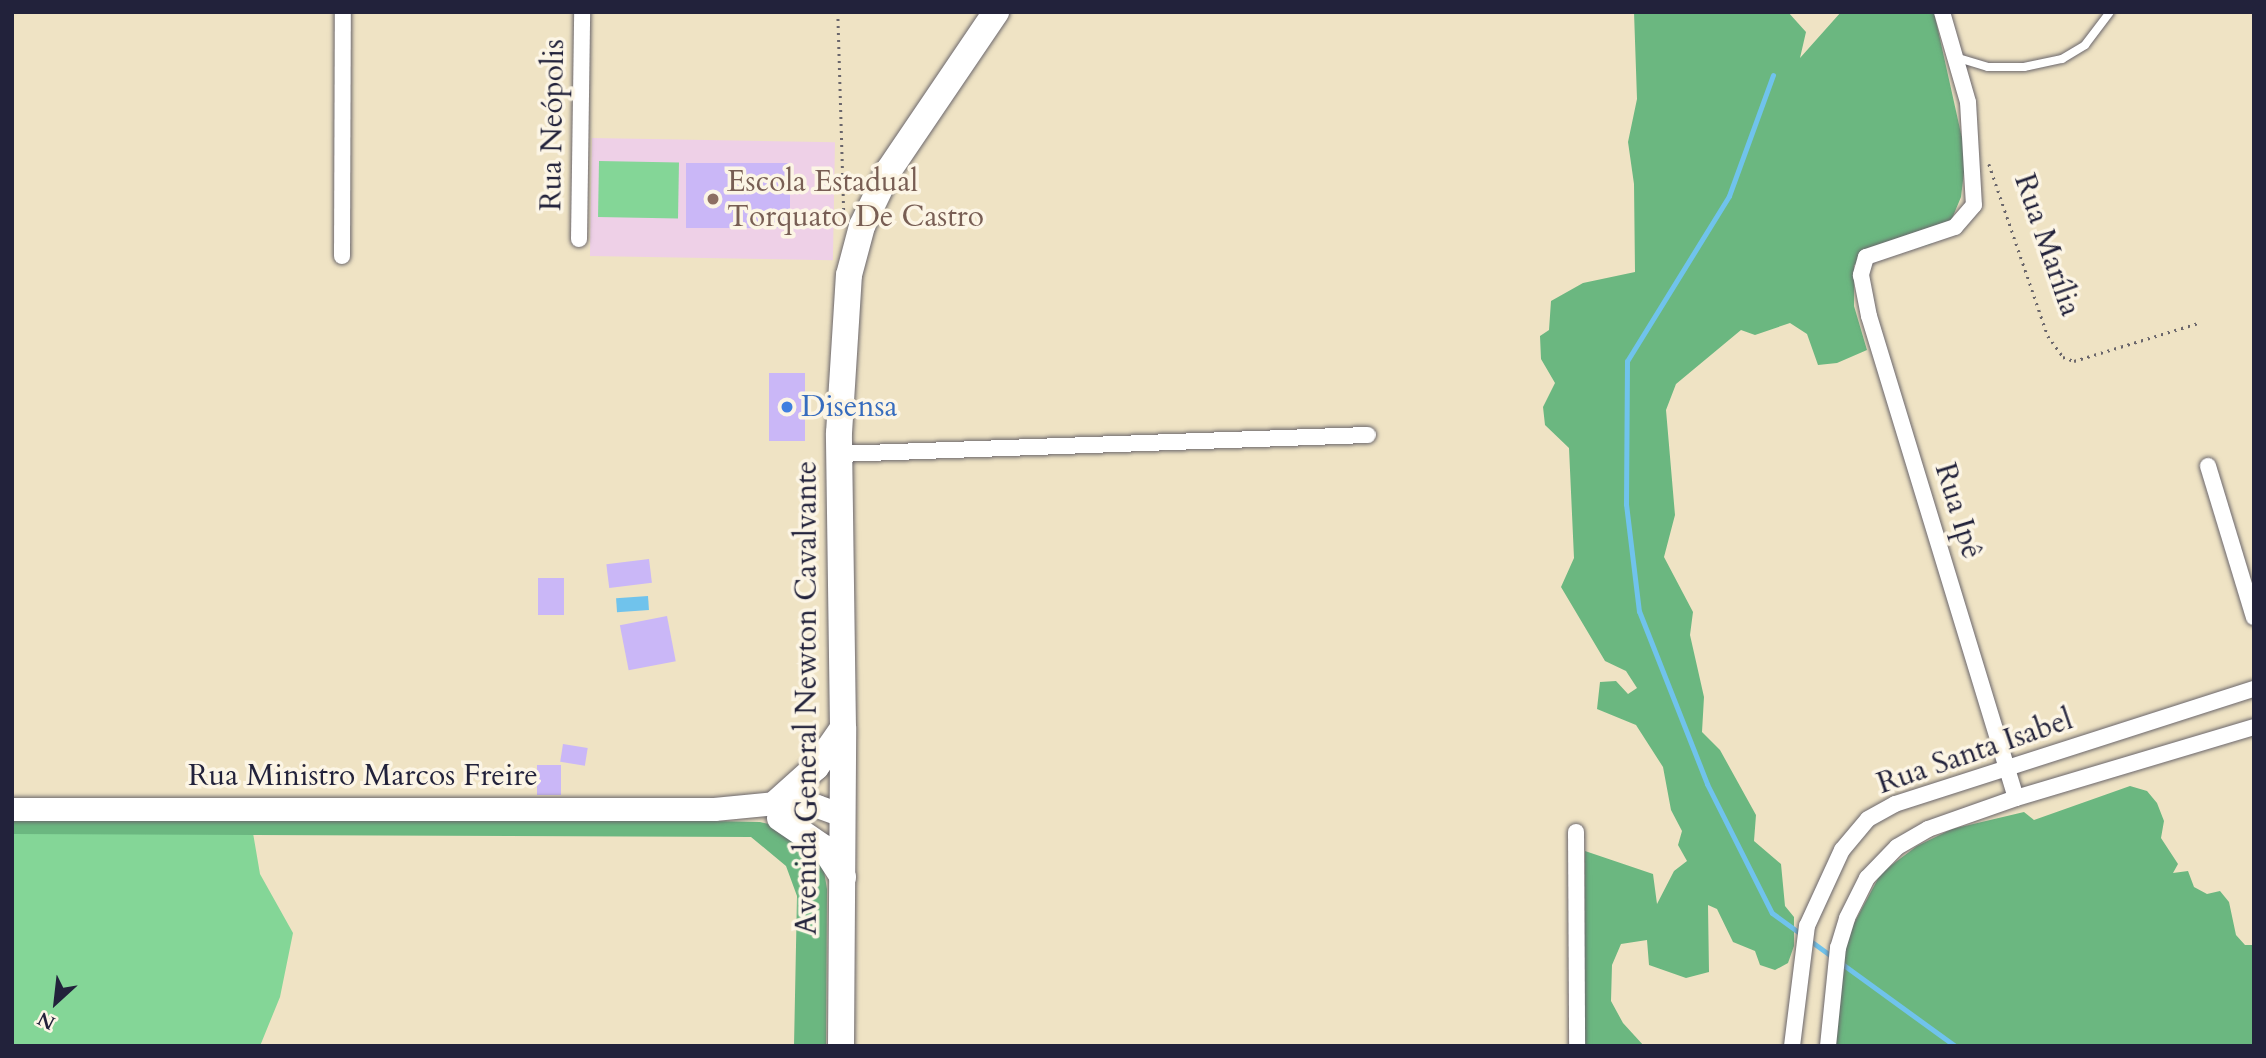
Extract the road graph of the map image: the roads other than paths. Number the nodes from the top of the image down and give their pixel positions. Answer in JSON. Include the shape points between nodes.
{"nodes":[{"id":1,"x":343,"y":12,"type":"edge"},
{"id":2,"x":582,"y":12,"type":"edge"},
{"id":3,"x":996,"y":12,"type":"edge"},
{"id":4,"x":1942,"y":12,"type":"edge"},
{"id":5,"x":2110,"y":12,"type":"edge"},
{"id":6,"x":1955,"y":57,"type":"junction"},
{"id":7,"x":579,"y":239,"type":"dead end"},
{"id":8,"x":342,"y":256,"type":"dead end"},
{"id":9,"x":1368,"y":435,"type":"dead end"},
{"id":10,"x":839,"y":454,"type":"junction"},
{"id":11,"x":2208,"y":466,"type":"dead end"},
{"id":12,"x":2254,"y":617,"type":"edge"},
{"id":13,"x":2254,"y":689,"type":"edge"},
{"id":14,"x":2254,"y":727,"type":"edge"},
{"id":15,"x":844,"y":728,"type":"junction"},
{"id":16,"x":2008,"y":769,"type":"junction"},
{"id":17,"x":2016,"y":798,"type":"junction"},
{"id":18,"x":12,"y":809,"type":"edge"},
{"id":19,"x":778,"y":811,"type":"junction"},
{"id":20,"x":842,"y":815,"type":"junction"},
{"id":21,"x":1576,"y":832,"type":"dead end"},
{"id":22,"x":843,"y":877,"type":"junction"},
{"id":23,"x":841,"y":1046,"type":"edge"},
{"id":24,"x":1577,"y":1046,"type":"edge"},
{"id":25,"x":1792,"y":1046,"type":"edge"},
{"id":26,"x":1828,"y":1046,"type":"edge"}],
"edges":[{"from":1,"to":8,"type":"street"},
{"from":2,"to":7,"type":"street","name":"Rua Neópolis"},
{"from":3,"to":10,"type":"main road","name":"Avenida General Newton Cavalvante","via":[[900,153],[862,226],[849,275]]},
{"from":4,"to":6,"type":"street"},
{"from":5,"to":6,"type":"lane","via":[[2085,45],[2062,59],[2024,67],[1988,67]]},
{"from":6,"to":16,"type":"street","name":"Rua Ipê","via":[[1968,102],[1976,194],[1969,214],[1942,232],[1866,257],[1862,265],[1868,316]]},
{"from":9,"to":10,"type":"street"},
{"from":10,"to":15,"type":"main road","name":"Avenida General Newton Cavalvante"},
{"from":11,"to":12,"type":"street"},
{"from":13,"to":16,"type":"street","name":"Rua Santa Isabel"},
{"from":14,"to":17,"type":"street","name":"Rua Santa Isabel"},
{"from":15,"to":19,"type":"main road"},
{"from":15,"to":20,"type":"main road","name":"Avenida General Newton Cavalvante"},
{"from":16,"to":17,"type":"street","name":"Rua Ipê"},
{"from":16,"to":25,"type":"street","name":"Rua Santa Isabel","via":[[1895,804],[1868,819],[1842,850],[1805,934]]},
{"from":17,"to":26,"type":"street","name":"Rua Santa Isabel","via":[[1928,829],[1897,847],[1861,888],[1838,948]]},
{"from":18,"to":19,"type":"main road","name":"Rua Ministro Marcos Freire"},
{"from":19,"to":20,"type":"main road","name":"Rua Ministro Marcos Freire","via":[[817,806]]},
{"from":19,"to":22,"type":"main road","via":[[824,848]]},
{"from":20,"to":22,"type":"main road","name":"Avenida General Newton Cavalvante"},
{"from":21,"to":24,"type":"street"},
{"from":22,"to":23,"type":"main road","name":"Avenida General Newton Cavalvante"}]}
